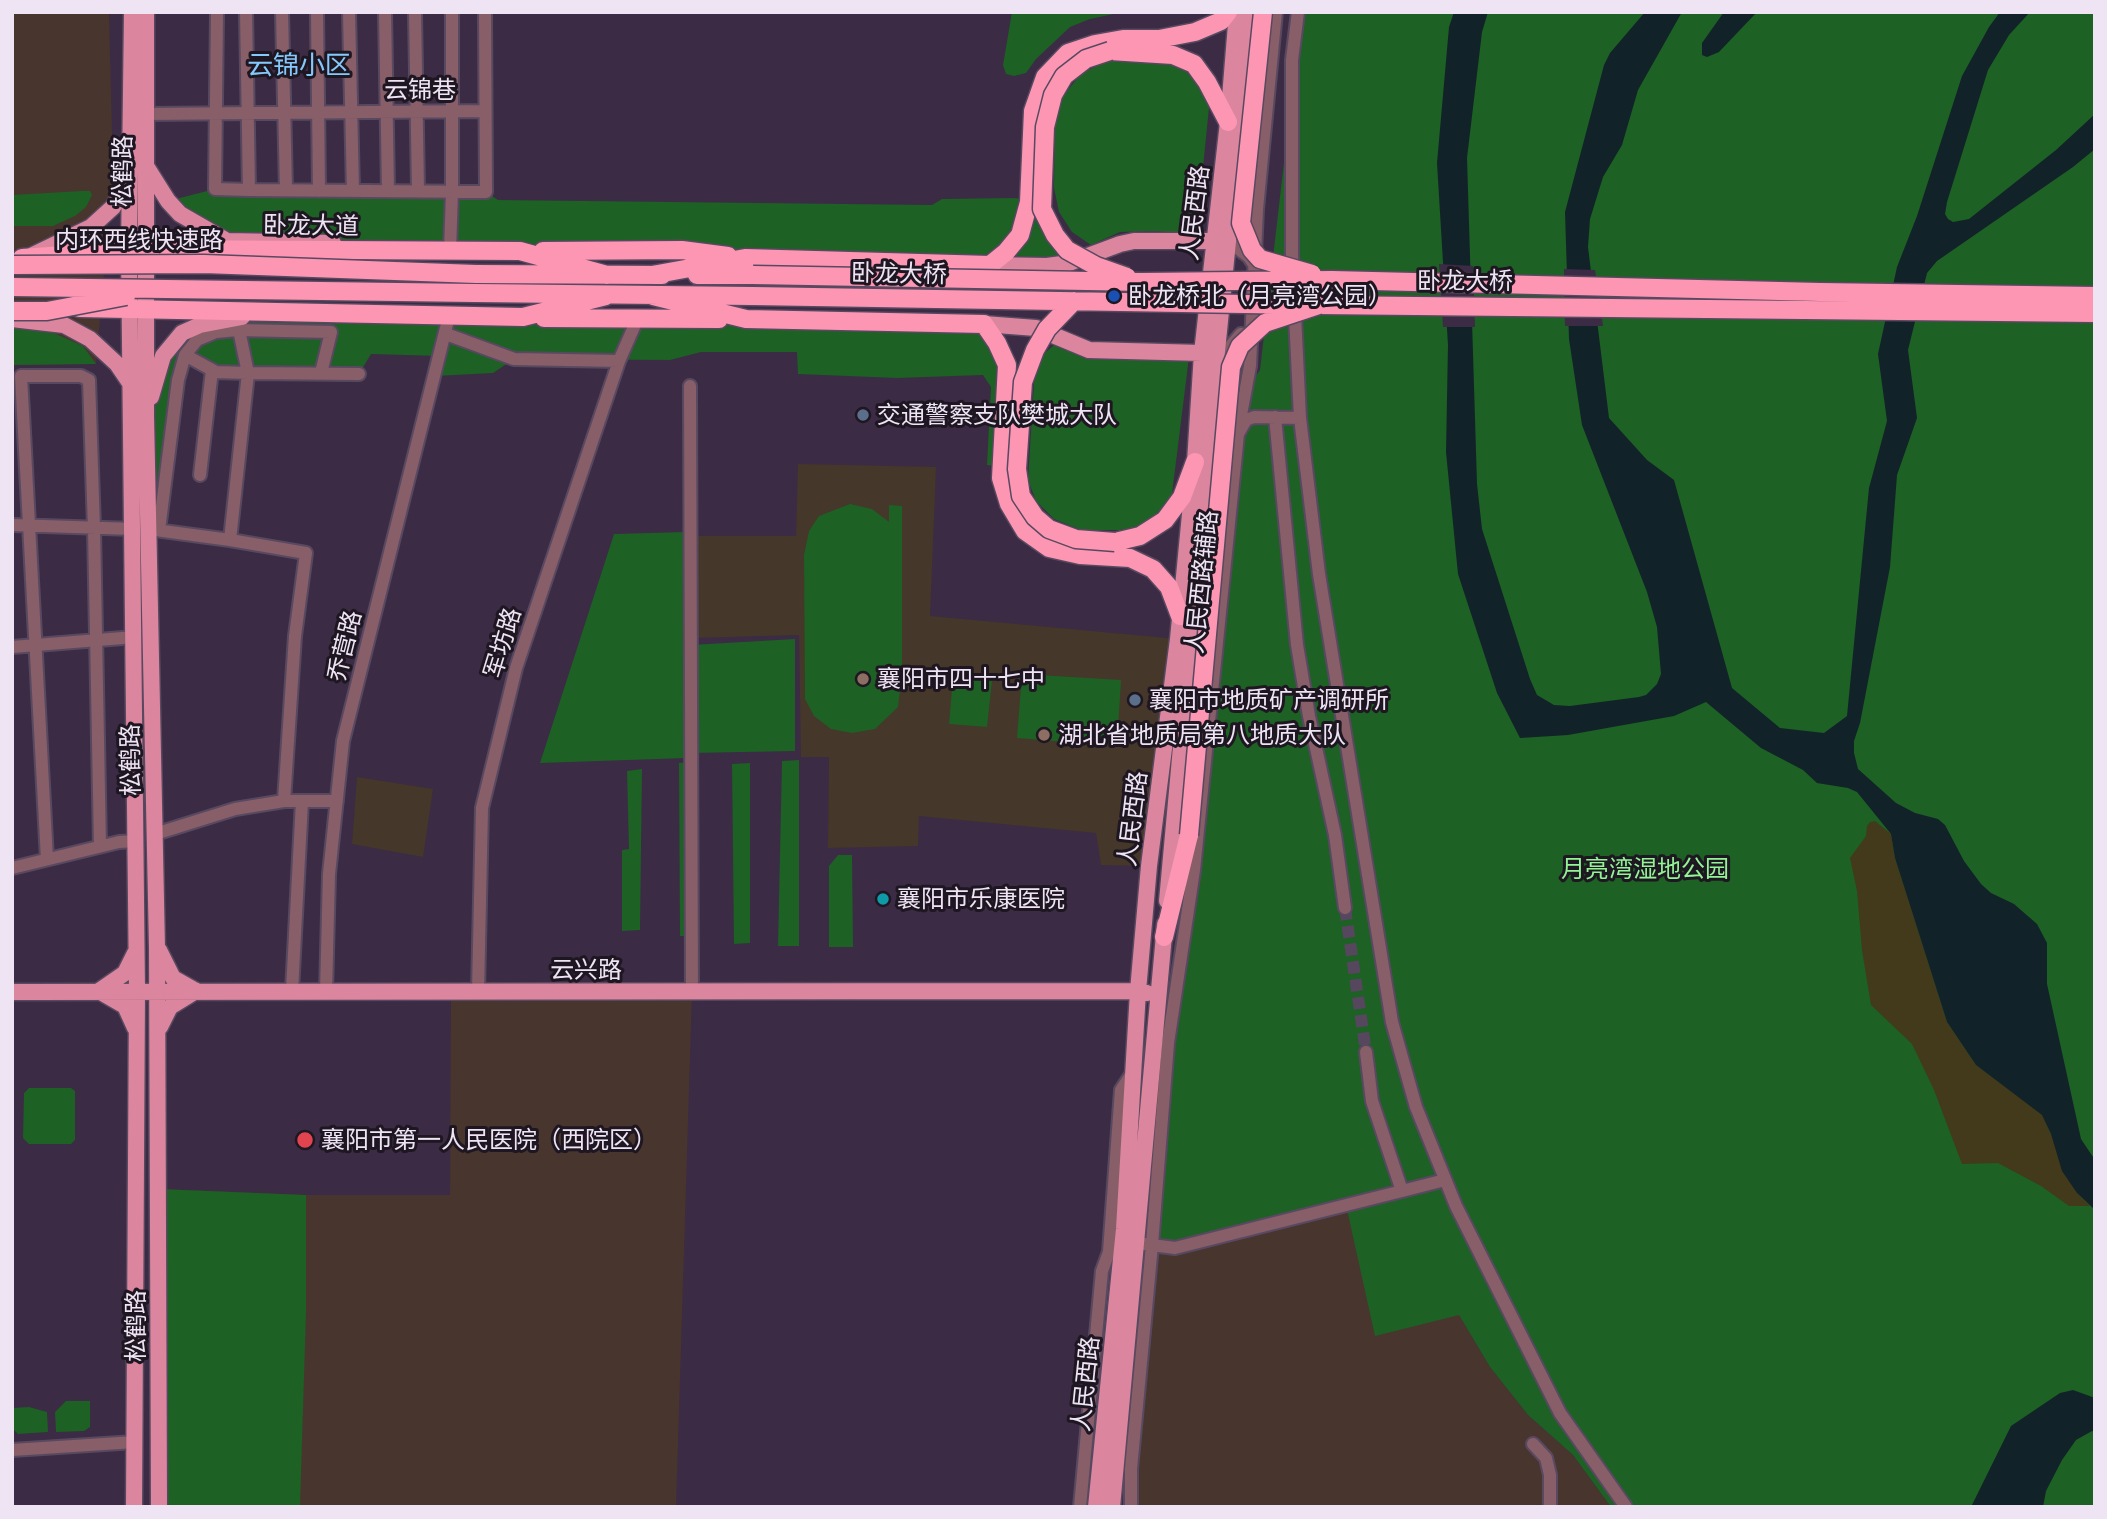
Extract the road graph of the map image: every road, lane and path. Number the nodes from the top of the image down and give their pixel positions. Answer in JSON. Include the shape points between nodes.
{"nodes":[{"id":1,"x":132,"y":12,"type":"edge"},
{"id":2,"x":146,"y":12,"type":"edge"},
{"id":3,"x":217,"y":12,"type":"edge"},
{"id":4,"x":246,"y":12,"type":"edge"},
{"id":5,"x":282,"y":12,"type":"edge"},
{"id":6,"x":317,"y":12,"type":"edge"},
{"id":7,"x":349,"y":12,"type":"edge"},
{"id":8,"x":385,"y":12,"type":"edge"},
{"id":9,"x":415,"y":12,"type":"edge"},
{"id":10,"x":452,"y":12,"type":"edge"},
{"id":11,"x":485,"y":12,"type":"edge"},
{"id":12,"x":1228,"y":12,"type":"edge"},
{"id":13,"x":1237,"y":12,"type":"edge"},
{"id":14,"x":1251,"y":12,"type":"edge"},
{"id":15,"x":1262,"y":12,"type":"edge"},
{"id":16,"x":1276,"y":12,"type":"edge"},
{"id":17,"x":1298,"y":12,"type":"edge"},
{"id":18,"x":386,"y":111,"type":"junction"},
{"id":19,"x":416,"y":111,"type":"junction"},
{"id":20,"x":452,"y":111,"type":"junction"},
{"id":21,"x":484,"y":111,"type":"junction"},
{"id":22,"x":283,"y":112,"type":"junction"},
{"id":23,"x":319,"y":112,"type":"junction"},
{"id":24,"x":350,"y":112,"type":"junction"},
{"id":25,"x":216,"y":113,"type":"junction"},
{"id":26,"x":247,"y":113,"type":"junction"},
{"id":27,"x":146,"y":114,"type":"junction"},
{"id":28,"x":1228,"y":122,"type":"junction"},
{"id":29,"x":146,"y":166,"type":"junction"},
{"id":30,"x":131,"y":176,"type":"junction"},
{"id":31,"x":249,"y":190,"type":"junction"},
{"id":32,"x":286,"y":190,"type":"junction"},
{"id":33,"x":318,"y":191,"type":"junction"},
{"id":34,"x":353,"y":191,"type":"junction"},
{"id":35,"x":388,"y":191,"type":"junction"},
{"id":36,"x":418,"y":191,"type":"junction"},
{"id":37,"x":452,"y":192,"type":"junction"},
{"id":38,"x":1221,"y":241,"type":"junction"},
{"id":39,"x":137,"y":249,"type":"junction"},
{"id":40,"x":380,"y":251,"type":"junction"},
{"id":41,"x":450,"y":251,"type":"junction"},
{"id":42,"x":520,"y":251,"type":"junction"},
{"id":43,"x":12,"y":257,"type":"edge"},
{"id":44,"x":745,"y":258,"type":"junction"},
{"id":45,"x":204,"y":264,"type":"junction"},
{"id":46,"x":12,"y":265,"type":"edge"},
{"id":47,"x":990,"y":265,"type":"junction"},
{"id":48,"x":1254,"y":267,"type":"junction"},
{"id":49,"x":476,"y":274,"type":"joint"},
{"id":50,"x":607,"y":275,"type":"junction"},
{"id":51,"x":653,"y":275,"type":"junction"},
{"id":52,"x":753,"y":275,"type":"joint"},
{"id":53,"x":1332,"y":280,"type":"junction"},
{"id":54,"x":1143,"y":282,"type":"junction"},
{"id":55,"x":12,"y":287,"type":"edge"},
{"id":56,"x":204,"y":289,"type":"junction"},
{"id":57,"x":606,"y":296,"type":"junction"},
{"id":58,"x":653,"y":296,"type":"junction"},
{"id":59,"x":2095,"y":296,"type":"edge"},
{"id":60,"x":1074,"y":301,"type":"junction"},
{"id":61,"x":12,"y":304,"type":"edge"},
{"id":62,"x":1319,"y":305,"type":"junction"},
{"id":63,"x":12,"y":311,"type":"edge"},
{"id":64,"x":138,"y":311,"type":"junction"},
{"id":65,"x":275,"y":313,"type":"junction"},
{"id":66,"x":2095,"y":313,"type":"edge"},
{"id":67,"x":523,"y":317,"type":"junction"},
{"id":68,"x":12,"y":319,"type":"edge"},
{"id":69,"x":746,"y":319,"type":"junction"},
{"id":70,"x":636,"y":320,"type":"junction"},
{"id":71,"x":1252,"y":320,"type":"junction"},
{"id":72,"x":984,"y":324,"type":"junction"},
{"id":73,"x":448,"y":325,"type":"junction"},
{"id":74,"x":239,"y":330,"type":"junction"},
{"id":75,"x":185,"y":355,"type":"junction"},
{"id":76,"x":1209,"y":358,"type":"junction"},
{"id":77,"x":619,"y":361,"type":"junction"},
{"id":78,"x":212,"y":370,"type":"junction"},
{"id":79,"x":248,"y":373,"type":"junction"},
{"id":80,"x":321,"y":373,"type":"junction"},
{"id":81,"x":359,"y":374,"type":"dead end"},
{"id":82,"x":17,"y":376,"type":"edge"},
{"id":83,"x":132,"y":386,"type":"junction"},
{"id":84,"x":690,"y":386,"type":"dead end"},
{"id":85,"x":1245,"y":391,"type":"junction"},
{"id":86,"x":146,"y":416,"type":"junction"},
{"id":87,"x":1254,"y":417,"type":"junction"},
{"id":88,"x":1275,"y":418,"type":"junction"},
{"id":89,"x":1300,"y":418,"type":"junction"},
{"id":90,"x":1238,"y":434,"type":"junction"},
{"id":91,"x":19,"y":456,"type":"edge"},
{"id":92,"x":1195,"y":462,"type":"junction"},
{"id":93,"x":200,"y":475,"type":"dead end"},
{"id":94,"x":12,"y":525,"type":"edge"},
{"id":95,"x":29,"y":525,"type":"junction"},
{"id":96,"x":94,"y":528,"type":"junction"},
{"id":97,"x":147,"y":529,"type":"junction"},
{"id":98,"x":230,"y":540,"type":"junction"},
{"id":99,"x":1180,"y":616,"type":"junction"},
{"id":100,"x":135,"y":637,"type":"junction"},
{"id":101,"x":97,"y":639,"type":"junction"},
{"id":102,"x":35,"y":645,"type":"junction"},
{"id":103,"x":12,"y":647,"type":"edge"},
{"id":104,"x":284,"y":801,"type":"junction"},
{"id":105,"x":302,"y":801,"type":"junction"},
{"id":106,"x":337,"y":801,"type":"junction"},
{"id":107,"x":155,"y":834,"type":"junction"},
{"id":108,"x":136,"y":841,"type":"junction"},
{"id":109,"x":100,"y":846,"type":"junction"},
{"id":110,"x":47,"y":859,"type":"junction"},
{"id":111,"x":12,"y":868,"type":"edge"},
{"id":112,"x":1194,"y":870,"type":"junction"},
{"id":113,"x":1345,"y":908,"type":"tunnel mouth"},
{"id":114,"x":1164,"y":937,"type":"junction"},
{"id":115,"x":137,"y":948,"type":"junction"},
{"id":116,"x":158,"y":948,"type":"junction"},
{"id":117,"x":99,"y":991,"type":"junction"},
{"id":118,"x":137,"y":991,"type":"junction"},
{"id":119,"x":158,"y":991,"type":"junction"},
{"id":120,"x":196,"y":991,"type":"junction"},
{"id":121,"x":1138,"y":991,"type":"junction"},
{"id":122,"x":12,"y":992,"type":"edge"},
{"id":123,"x":292,"y":992,"type":"junction"},
{"id":124,"x":326,"y":992,"type":"junction"},
{"id":125,"x":478,"y":992,"type":"junction"},
{"id":126,"x":692,"y":993,"type":"junction"},
{"id":127,"x":1159,"y":995,"type":"junction"},
{"id":128,"x":158,"y":1031,"type":"junction"},
{"id":129,"x":137,"y":1033,"type":"junction"},
{"id":130,"x":1366,"y":1052,"type":"tunnel mouth"},
{"id":131,"x":1133,"y":1071,"type":"junction"},
{"id":132,"x":1445,"y":1180,"type":"junction"},
{"id":133,"x":1402,"y":1191,"type":"junction"},
{"id":134,"x":1144,"y":1244,"type":"junction"},
{"id":135,"x":135,"y":1442,"type":"junction"},
{"id":136,"x":1533,"y":1444,"type":"dead end"},
{"id":137,"x":12,"y":1450,"type":"edge"},
{"id":138,"x":135,"y":1507,"type":"edge"},
{"id":139,"x":159,"y":1507,"type":"edge"},
{"id":140,"x":1080,"y":1507,"type":"edge"},
{"id":141,"x":1096,"y":1507,"type":"edge"},
{"id":142,"x":1112,"y":1507,"type":"edge"},
{"id":143,"x":1131,"y":1507,"type":"edge"},
{"id":144,"x":1550,"y":1507,"type":"edge"},
{"id":145,"x":1626,"y":1507,"type":"edge"}],
"edges":[{"from":1,"to":30,"type":"main road","name":"松鹤路"},
{"from":2,"to":27,"type":"main road","name":"松鹤路"},
{"from":3,"to":25,"type":"street"},
{"from":4,"to":26,"type":"street"},
{"from":5,"to":22,"type":"street"},
{"from":6,"to":23,"type":"street"},
{"from":7,"to":24,"type":"street"},
{"from":8,"to":18,"type":"street"},
{"from":9,"to":19,"type":"street"},
{"from":10,"to":20,"type":"street"},
{"from":11,"to":21,"type":"street"},
{"from":12,"to":47,"type":"highway","via":[[1221,21],[1195,32],[1123,39],[1068,53],[1045,77],[1033,111],[1029,202],[1020,235]]},
{"from":13,"to":28,"type":"main road","name":"人民西路"},
{"from":14,"to":38,"type":"main road","name":"人民西路"},
{"from":15,"to":53,"type":"highway","bridge":true,"via":[[1241,223],[1260,259]]},
{"from":16,"to":48,"type":"street","name":"人民西路辅路"},
{"from":17,"to":89,"type":"street","via":[[1292,60],[1292,254]]},
{"from":18,"to":19,"type":"street","name":"云锦巷"},
{"from":18,"to":24,"type":"street","name":"云锦巷"},
{"from":18,"to":35,"type":"street"},
{"from":19,"to":20,"type":"street","name":"云锦巷"},
{"from":19,"to":36,"type":"street"},
{"from":20,"to":21,"type":"street","name":"云锦巷"},
{"from":20,"to":37,"type":"street"},
{"from":21,"to":37,"type":"street","via":[[486,192]]},
{"from":22,"to":23,"type":"street","name":"云锦巷"},
{"from":22,"to":26,"type":"street","name":"云锦巷"},
{"from":22,"to":32,"type":"street"},
{"from":23,"to":24,"type":"street","name":"云锦巷"},
{"from":23,"to":33,"type":"street"},
{"from":24,"to":34,"type":"street"},
{"from":25,"to":26,"type":"street","name":"云锦巷"},
{"from":25,"to":27,"type":"street","name":"云锦巷"},
{"from":25,"to":31,"type":"street","via":[[215,189]]},
{"from":26,"to":31,"type":"street"},
{"from":27,"to":29,"type":"main road","name":"松鹤路"},
{"from":28,"to":38,"type":"main road","name":"人民西路"},
{"from":28,"to":54,"type":"highway","bridge":true,"via":[[1194,64],[1173,55],[1110,51],[1086,59],[1064,76],[1053,95],[1045,127],[1042,209],[1067,250]]},
{"from":29,"to":39,"type":"main road","name":"松鹤路"},
{"from":29,"to":40,"type":"main road","via":[[180,214],[227,241],[326,242]]},
{"from":30,"to":39,"type":"main road","name":"松鹤路"},
{"from":30,"to":43,"type":"main road","via":[[113,207],[91,227],[26,258]]},
{"from":31,"to":32,"type":"street"},
{"from":32,"to":33,"type":"street"},
{"from":33,"to":34,"type":"street"},
{"from":34,"to":35,"type":"street"},
{"from":35,"to":36,"type":"street"},
{"from":36,"to":37,"type":"street"},
{"from":37,"to":41,"type":"street"},
{"from":38,"to":47,"type":"main road","via":[[1134,241],[1069,263]]},
{"from":38,"to":48,"type":"street","via":[[1249,257]]},
{"from":38,"to":76,"type":"main road","name":"人民西路"},
{"from":39,"to":40,"type":"highway","name":"卧龙大道"},
{"from":39,"to":43,"type":"highway","name":"卧龙大道"},
{"from":39,"to":64,"type":"main road","name":"松鹤路"},
{"from":40,"to":41,"type":"highway","name":"卧龙大道"},
{"from":41,"to":42,"type":"highway","name":"卧龙大道"},
{"from":42,"to":44,"type":"highway","via":[[682,250]]},
{"from":42,"to":50,"type":"highway","name":"卧龙大道"},
{"from":43,"to":45,"type":"highway","bridge":true,"via":[[49,254],[119,265]]},
{"from":44,"to":47,"type":"highway"},
{"from":44,"to":51,"type":"highway"},
{"from":45,"to":46,"type":"highway","name":"内环西线快速路","bridge":true},
{"from":45,"to":49,"type":"highway","name":"内环西线快速路","bridge":true},
{"from":48,"to":71,"type":"street","name":"人民西路辅路"},
{"from":49,"to":50,"type":"highway","name":"卧龙大道"},
{"from":50,"to":51,"type":"highway","name":"卧龙大道"},
{"from":51,"to":52,"type":"highway","name":"卧龙大道"},
{"from":52,"to":54,"type":"highway","name":"卧龙大桥","bridge":true},
{"from":53,"to":54,"type":"highway","name":"卧龙大桥","bridge":true},
{"from":53,"to":59,"type":"highway","name":"卧龙大桥"},
{"from":55,"to":56,"type":"highway","name":"内环西线快速路","bridge":true},
{"from":56,"to":57,"type":"highway","name":"内环西线快速路","bridge":true},
{"from":56,"to":63,"type":"highway","bridge":true,"via":[[117,297],[47,311]]},
{"from":57,"to":58,"type":"highway"},
{"from":57,"to":67,"type":"highway"},
{"from":58,"to":60,"type":"highway","name":"卧龙大桥","bridge":true},
{"from":58,"to":69,"type":"highway"},
{"from":60,"to":62,"type":"highway","name":"卧龙大桥","bridge":true},
{"from":60,"to":92,"type":"highway","bridge":true,"via":[[1047,329],[1023,382],[1017,469],[1021,496],[1035,517],[1049,529],[1076,540],[1115,542],[1140,536],[1165,520],[1182,498]]},
{"from":61,"to":64,"type":"highway"},
{"from":62,"to":66,"type":"highway","name":"卧龙大桥"},
{"from":62,"to":114,"type":"highway","bridge":true,"via":[[1265,323],[1240,346],[1231,367],[1189,835]]},
{"from":64,"to":65,"type":"highway"},
{"from":64,"to":83,"type":"main road","name":"松鹤路"},
{"from":64,"to":86,"type":"main road","name":"松鹤路"},
{"from":65,"to":73,"type":"highway"},
{"from":65,"to":86,"type":"main road","via":[[229,318],[182,333],[163,356]]},
{"from":67,"to":70,"type":"highway"},
{"from":67,"to":73,"type":"highway"},
{"from":68,"to":83,"type":"main road","via":[[64,325],[90,339]]},
{"from":69,"to":70,"type":"highway"},
{"from":69,"to":72,"type":"highway"},
{"from":70,"to":77,"type":"street","name":"军坊路"},
{"from":71,"to":76,"type":"street"},
{"from":71,"to":85,"type":"street","name":"人民西路辅路"},
{"from":72,"to":76,"type":"main road","via":[[1036,327],[1089,351]]},
{"from":72,"to":99,"type":"highway","via":[[1006,365],[1001,478],[1025,531],[1049,548],[1130,558],[1153,569],[1169,587]]},
{"from":73,"to":77,"type":"street","via":[[514,359]]},
{"from":73,"to":106,"type":"street","name":"乔营路","via":[[343,741]]},
{"from":74,"to":75,"type":"street","via":[[215,332],[197,340]]},
{"from":74,"to":79,"type":"street"},
{"from":74,"to":80,"type":"street","via":[[331,332]]},
{"from":75,"to":78,"type":"street"},
{"from":75,"to":97,"type":"street"},
{"from":76,"to":92,"type":"main road","name":"人民西路"},
{"from":76,"to":114,"type":"main road","name":"人民西路"},
{"from":77,"to":125,"type":"street","name":"军坊路","via":[[516,668],[482,808]]},
{"from":78,"to":79,"type":"street"},
{"from":78,"to":93,"type":"street"},
{"from":79,"to":80,"type":"street"},
{"from":79,"to":98,"type":"street"},
{"from":80,"to":81,"type":"street"},
{"from":82,"to":91,"type":"street"},
{"from":82,"to":96,"type":"street","via":[[81,376],[89,380]]},
{"from":83,"to":97,"type":"main road","name":"松鹤路"},
{"from":84,"to":126,"type":"street"},
{"from":85,"to":87,"type":"street","via":[[1245,404]]},
{"from":85,"to":90,"type":"street","name":"人民西路辅路"},
{"from":86,"to":97,"type":"main road","name":"松鹤路"},
{"from":87,"to":88,"type":"street"},
{"from":87,"to":90,"type":"street","via":[[1246,420]]},
{"from":88,"to":89,"type":"street"},
{"from":88,"to":113,"type":"street","via":[[1297,645]]},
{"from":89,"to":132,"type":"street","via":[[1319,574],[1391,1020],[1416,1107]]},
{"from":90,"to":112,"type":"street","name":"人民西路辅路"},
{"from":91,"to":95,"type":"street"},
{"from":92,"to":99,"type":"main road","name":"人民西路"},
{"from":94,"to":95,"type":"street"},
{"from":95,"to":96,"type":"street"},
{"from":95,"to":102,"type":"street"},
{"from":96,"to":97,"type":"street"},
{"from":96,"to":101,"type":"street"},
{"from":97,"to":98,"type":"street"},
{"from":97,"to":100,"type":"main road","name":"松鹤路"},
{"from":97,"to":107,"type":"main road","name":"松鹤路"},
{"from":98,"to":104,"type":"street","via":[[306,553],[295,636]]},
{"from":99,"to":121,"type":"main road","name":"人民西路"},
{"from":100,"to":101,"type":"street"},
{"from":100,"to":108,"type":"main road","name":"松鹤路"},
{"from":101,"to":102,"type":"street"},
{"from":101,"to":109,"type":"street"},
{"from":102,"to":103,"type":"street"},
{"from":102,"to":110,"type":"street"},
{"from":104,"to":105,"type":"street"},
{"from":104,"to":107,"type":"street","via":[[235,809]]},
{"from":105,"to":106,"type":"street"},
{"from":105,"to":123,"type":"street"},
{"from":106,"to":124,"type":"street","name":"乔营路","via":[[329,874]]},
{"from":107,"to":116,"type":"main road","name":"松鹤路"},
{"from":108,"to":109,"type":"street"},
{"from":108,"to":115,"type":"main road","name":"松鹤路"},
{"from":109,"to":110,"type":"street"},
{"from":110,"to":111,"type":"street"},
{"from":112,"to":114,"type":"street","name":"人民西路辅路"},
{"from":112,"to":134,"type":"street"},
{"from":114,"to":127,"type":"main road","name":"人民西路"},
{"from":115,"to":117,"type":"main road","via":[[125,973]]},
{"from":115,"to":118,"type":"main road","name":"松鹤路"},
{"from":116,"to":119,"type":"main road","name":"松鹤路"},
{"from":116,"to":120,"type":"main road","via":[[173,978]]},
{"from":117,"to":118,"type":"main road","name":"云兴路"},
{"from":117,"to":122,"type":"main road","name":"云兴路"},
{"from":117,"to":129,"type":"main road","via":[[125,1006]]},
{"from":118,"to":119,"type":"main road","name":"云兴路"},
{"from":118,"to":129,"type":"main road","name":"松鹤路"},
{"from":119,"to":120,"type":"main road","name":"云兴路"},
{"from":119,"to":128,"type":"main road","name":"松鹤路"},
{"from":120,"to":123,"type":"main road","name":"云兴路"},
{"from":120,"to":128,"type":"main road","via":[[170,1007]]},
{"from":121,"to":126,"type":"main road","name":"云兴路"},
{"from":121,"to":127,"type":"main road","name":"云兴路"},
{"from":121,"to":131,"type":"main road","name":"人民西路"},
{"from":123,"to":124,"type":"main road","name":"云兴路"},
{"from":124,"to":125,"type":"main road","name":"云兴路"},
{"from":125,"to":126,"type":"main road","name":"云兴路"},
{"from":127,"to":134,"type":"main road","name":"人民西路"},
{"from":128,"to":139,"type":"main road","name":"松鹤路"},
{"from":129,"to":135,"type":"main road","name":"松鹤路"},
{"from":130,"to":133,"type":"street","via":[[1373,1101]]},
{"from":131,"to":140,"type":"street","via":[[1121,1090],[1109,1252],[1102,1271]]},
{"from":131,"to":141,"type":"main road","name":"人民西路","via":[[1124,1229]]},
{"from":132,"to":133,"type":"street"},
{"from":132,"to":145,"type":"street","via":[[1560,1413]]},
{"from":133,"to":134,"type":"street","via":[[1175,1248]]},
{"from":134,"to":142,"type":"main road","name":"人民西路"},
{"from":134,"to":143,"type":"street"},
{"from":135,"to":137,"type":"street"},
{"from":135,"to":138,"type":"main road","name":"松鹤路"},
{"from":136,"to":144,"type":"street","via":[[1546,1458]]}]}
